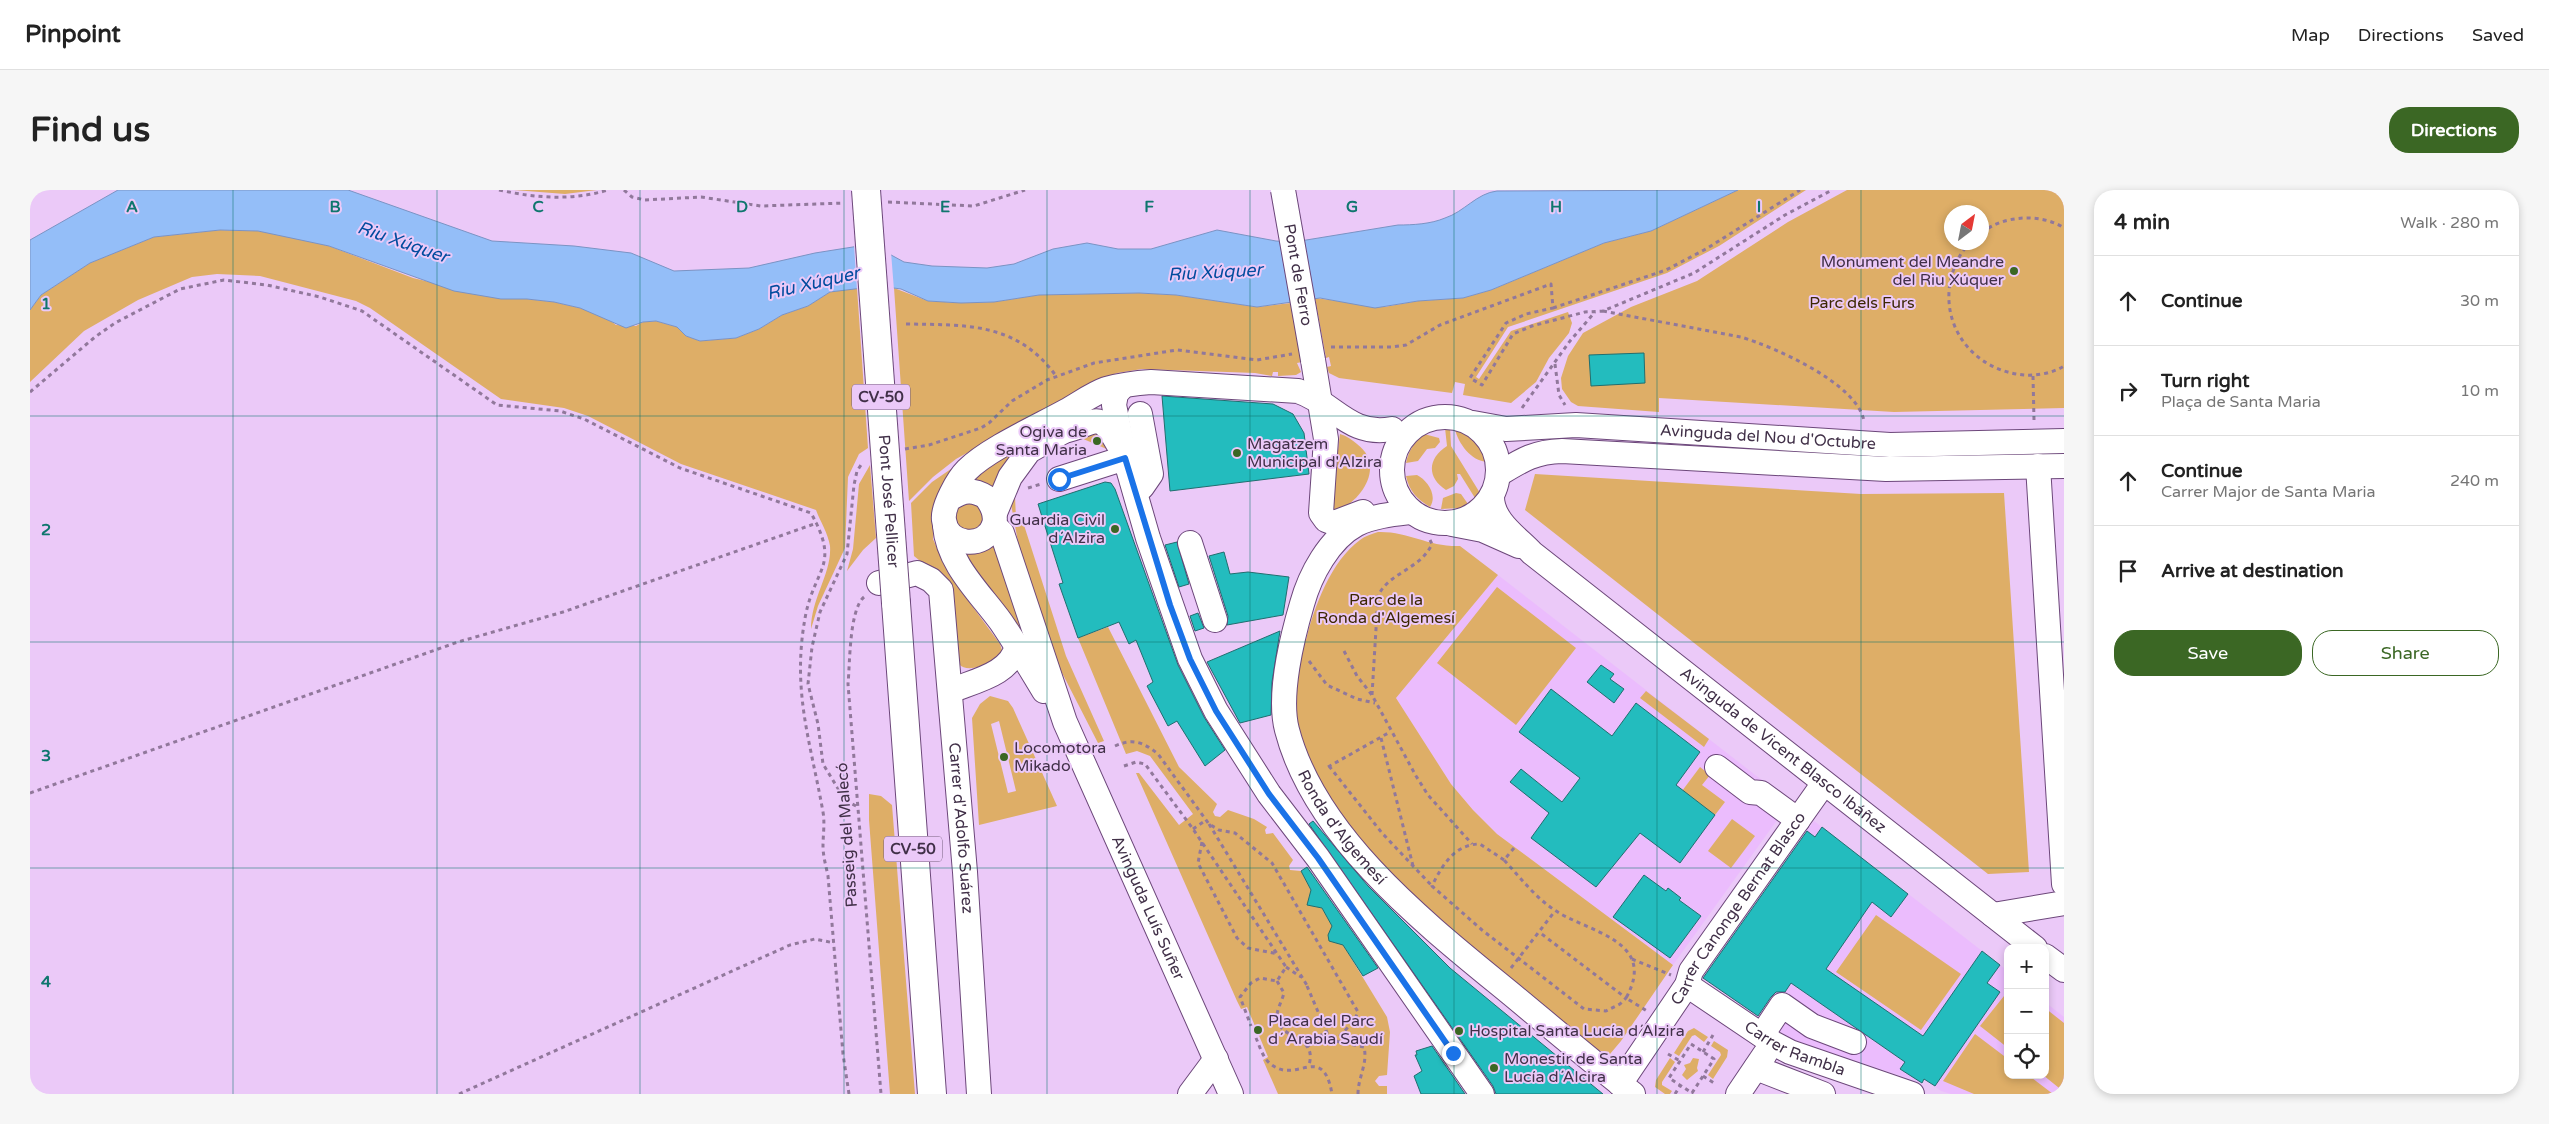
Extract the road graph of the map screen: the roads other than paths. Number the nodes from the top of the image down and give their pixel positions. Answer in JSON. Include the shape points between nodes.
{"nodes":[{"id":1,"x":1283,"y":190,"type":"edge"},
{"id":2,"x":865,"y":198,"type":"edge"},
{"id":3,"x":1318,"y":354,"type":"junction"},
{"id":4,"x":1120,"y":390,"type":"junction"},
{"id":5,"x":1319,"y":400,"type":"junction"},
{"id":6,"x":1140,"y":414,"type":"dead end"},
{"id":7,"x":1422,"y":422,"type":"junction"},
{"id":8,"x":1473,"y":423,"type":"junction"},
{"id":9,"x":1392,"y":429,"type":"junction"},
{"id":10,"x":1064,"y":431,"type":"junction"},
{"id":11,"x":2064,"y":441,"type":"edge"},
{"id":12,"x":1124,"y":456,"type":"junction"},
{"id":13,"x":2038,"y":466,"type":"junction"},
{"id":14,"x":2064,"y":466,"type":"edge"},
{"id":15,"x":1499,"y":474,"type":"junction"},
{"id":16,"x":1059,"y":479,"type":"dead end"},
{"id":17,"x":1135,"y":492,"type":"junction"},
{"id":18,"x":1492,"y":497,"type":"junction"},
{"id":19,"x":951,"y":498,"type":"junction"},
{"id":20,"x":1406,"y":507,"type":"junction"},
{"id":21,"x":994,"y":519,"type":"junction"},
{"id":22,"x":1452,"y":524,"type":"junction"},
{"id":23,"x":945,"y":525,"type":"junction"},
{"id":24,"x":1190,"y":542,"type":"dead end"},
{"id":25,"x":1532,"y":552,"type":"junction"},
{"id":26,"x":879,"y":583,"type":"road end"},
{"id":27,"x":1207,"y":594,"type":"junction"},
{"id":28,"x":1170,"y":605,"type":"junction"},
{"id":29,"x":1215,"y":620,"type":"dead end"},
{"id":30,"x":1016,"y":645,"type":"junction"},
{"id":31,"x":992,"y":674,"type":"junction"},
{"id":32,"x":950,"y":691,"type":"junction"},
{"id":33,"x":1047,"y":695,"type":"junction"},
{"id":34,"x":1064,"y":722,"type":"junction"},
{"id":35,"x":1717,"y":767,"type":"dead end"},
{"id":36,"x":1824,"y":783,"type":"junction"},
{"id":37,"x":1798,"y":820,"type":"junction"},
{"id":38,"x":2064,"y":884,"type":"edge"},
{"id":39,"x":2053,"y":905,"type":"edge"},
{"id":40,"x":1993,"y":914,"type":"junction"},
{"id":41,"x":2031,"y":944,"type":"edge"},
{"id":42,"x":2039,"y":944,"type":"edge"},
{"id":43,"x":2049,"y":958,"type":"edge"},
{"id":44,"x":2064,"y":970,"type":"edge"},
{"id":45,"x":1679,"y":980,"type":"junction"},
{"id":46,"x":1767,"y":1039,"type":"junction"},
{"id":47,"x":1854,"y":1042,"type":"dead end"},
{"id":48,"x":1216,"y":1059,"type":"junction"},
{"id":49,"x":1756,"y":1068,"type":"junction"},
{"id":50,"x":1626,"y":1089,"type":"edge"},
{"id":51,"x":1480,"y":1093,"type":"edge"},
{"id":52,"x":932,"y":1094,"type":"edge"},
{"id":53,"x":979,"y":1094,"type":"edge"},
{"id":54,"x":1190,"y":1094,"type":"edge"},
{"id":55,"x":1232,"y":1094,"type":"edge"},
{"id":56,"x":1738,"y":1094,"type":"edge"},
{"id":57,"x":1823,"y":1094,"type":"edge"},
{"id":58,"x":1912,"y":1094,"type":"edge"}],
"edges":[{"from":1,"to":3,"type":"street","name":"Pont de Ferro","bridge":true},
{"from":2,"to":52,"type":"main road","name":"Pont José Pellicer","number":"CV-50","bridge":true},
{"from":3,"to":5,"type":"street"},
{"from":3,"to":9,"type":"street","via":[[1325,386],[1336,400],[1362,418]]},
{"from":4,"to":5,"type":"street","via":[[1151,382],[1290,391]]},
{"from":4,"to":10,"type":"street","via":[[1075,419]]},
{"from":4,"to":12,"type":"street","via":[[1114,405]]},
{"from":4,"to":19,"type":"street","via":[[1105,390],[986,457],[968,469],[956,484]]},
{"from":5,"to":9,"type":"street","via":[[1330,411],[1361,428],[1376,431]]},
{"from":5,"to":20,"type":"street","via":[[1326,439],[1320,502],[1322,516],[1338,523],[1365,511]]},
{"from":6,"to":17,"type":"street","via":[[1151,474]]},
{"from":7,"to":8,"type":"street","via":[[1451,416]]},
{"from":7,"to":9,"type":"street"},
{"from":7,"to":20,"type":"street","via":[[1402,439],[1392,464],[1392,477]]},
{"from":8,"to":11,"type":"street","name":"Avinguda del Nou d'Octubre","via":[[1506,429],[1576,425],[1890,445]]},
{"from":8,"to":15,"type":"street","via":[[1491,443]]},
{"from":10,"to":12,"type":"street","via":[[1090,422],[1108,424]]},
{"from":10,"to":21,"type":"street","via":[[1029,451],[1010,477]]},
{"from":12,"to":16,"type":"street"},
{"from":12,"to":17,"type":"street"},
{"from":13,"to":14,"type":"street","name":"Avinguda del Nou d'Octubre"},
{"from":13,"to":15,"type":"street","name":"Avinguda del Nou d'Octubre","via":[[1886,469],[1562,451],[1542,452],[1524,458]]},
{"from":13,"to":38,"type":"street"},
{"from":15,"to":18,"type":"street"},
{"from":17,"to":28,"type":"street"},
{"from":18,"to":22,"type":"street","via":[[1482,510]]},
{"from":18,"to":25,"type":"street","name":"Avinguda de Vicent Blasco Ibáñez","via":[[1499,519]]},
{"from":19,"to":21,"type":"street","via":[[964,491],[978,492],[986,497]]},
{"from":19,"to":23,"type":"street","via":[[943,515]]},
{"from":20,"to":22,"type":"street","via":[[1438,523]]},
{"from":20,"to":50,"type":"street","name":"Ronda d'Algemesí","via":[[1394,514],[1357,524],[1330,550],[1312,575],[1297,620],[1286,688],[1286,728],[1297,760],[1313,795],[1403,902]]},
{"from":21,"to":23,"type":"street","via":[[983,539],[968,543],[949,533]]},
{"from":21,"to":34,"type":"street","name":"Avinguda Luís Suñer","via":[[1002,533]]},
{"from":22,"to":25,"type":"street","name":"Avinguda de Vicent Blasco Ibáñez","via":[[1483,530]]},
{"from":23,"to":30,"type":"street","name":"Avinguda Luís Suñer","via":[[946,540],[957,562]]},
{"from":24,"to":27,"type":"street"},
{"from":25,"to":36,"type":"street","name":"Avinguda de Vicent Blasco Ibáñez"},
{"from":26,"to":32,"type":"street","name":"Carrer d'Adolfo Suárez","via":[[917,573],[941,590]]},
{"from":27,"to":28,"type":"street"},
{"from":27,"to":29,"type":"street"},
{"from":28,"to":51,"type":"street","via":[[1190,659],[1216,711],[1269,794],[1324,866]]},
{"from":30,"to":31,"type":"street","via":[[1015,656]]},
{"from":30,"to":33,"type":"street","name":"Avinguda Luís Suñer"},
{"from":31,"to":32,"type":"street"},
{"from":31,"to":33,"type":"street","via":[[1013,676]]},
{"from":32,"to":53,"type":"street","name":"Carrer d'Adolfo Suárez"},
{"from":33,"to":34,"type":"street","name":"Avinguda Luís Suñer"},
{"from":34,"to":48,"type":"street","name":"Avinguda Luís Suñer"},
{"from":35,"to":37,"type":"street","via":[[1750,792],[1761,793]]},
{"from":36,"to":37,"type":"street","name":"Carrer Canonge Bernat Blasco"},
{"from":36,"to":40,"type":"street","name":"Avinguda de Vicent Blasco Ibáñez"},
{"from":37,"to":45,"type":"street","name":"Carrer Canonge Bernat Blasco","via":[[1691,971]]},
{"from":39,"to":40,"type":"street"},
{"from":39,"to":42,"type":"street"},
{"from":40,"to":41,"type":"street","name":"Avinguda de Vicent Blasco Ibáñez"},
{"from":43,"to":44,"type":"street","name":"Avinguda de Vicent Blasco Ibáñez"},
{"from":45,"to":46,"type":"street","name":"Carrer Rambla"},
{"from":45,"to":50,"type":"street","name":"Carrer Canonge Bernat Blasco"},
{"from":46,"to":47,"type":"street","via":[[1782,1005],[1812,1026]]},
{"from":46,"to":49,"type":"street"},
{"from":46,"to":58,"type":"street","name":"Carrer Rambla","via":[[1790,1052]]},
{"from":48,"to":54,"type":"street"},
{"from":48,"to":55,"type":"street","name":"Avinguda Luís Suñer"},
{"from":49,"to":56,"type":"street"},
{"from":49,"to":57,"type":"street"}]}
